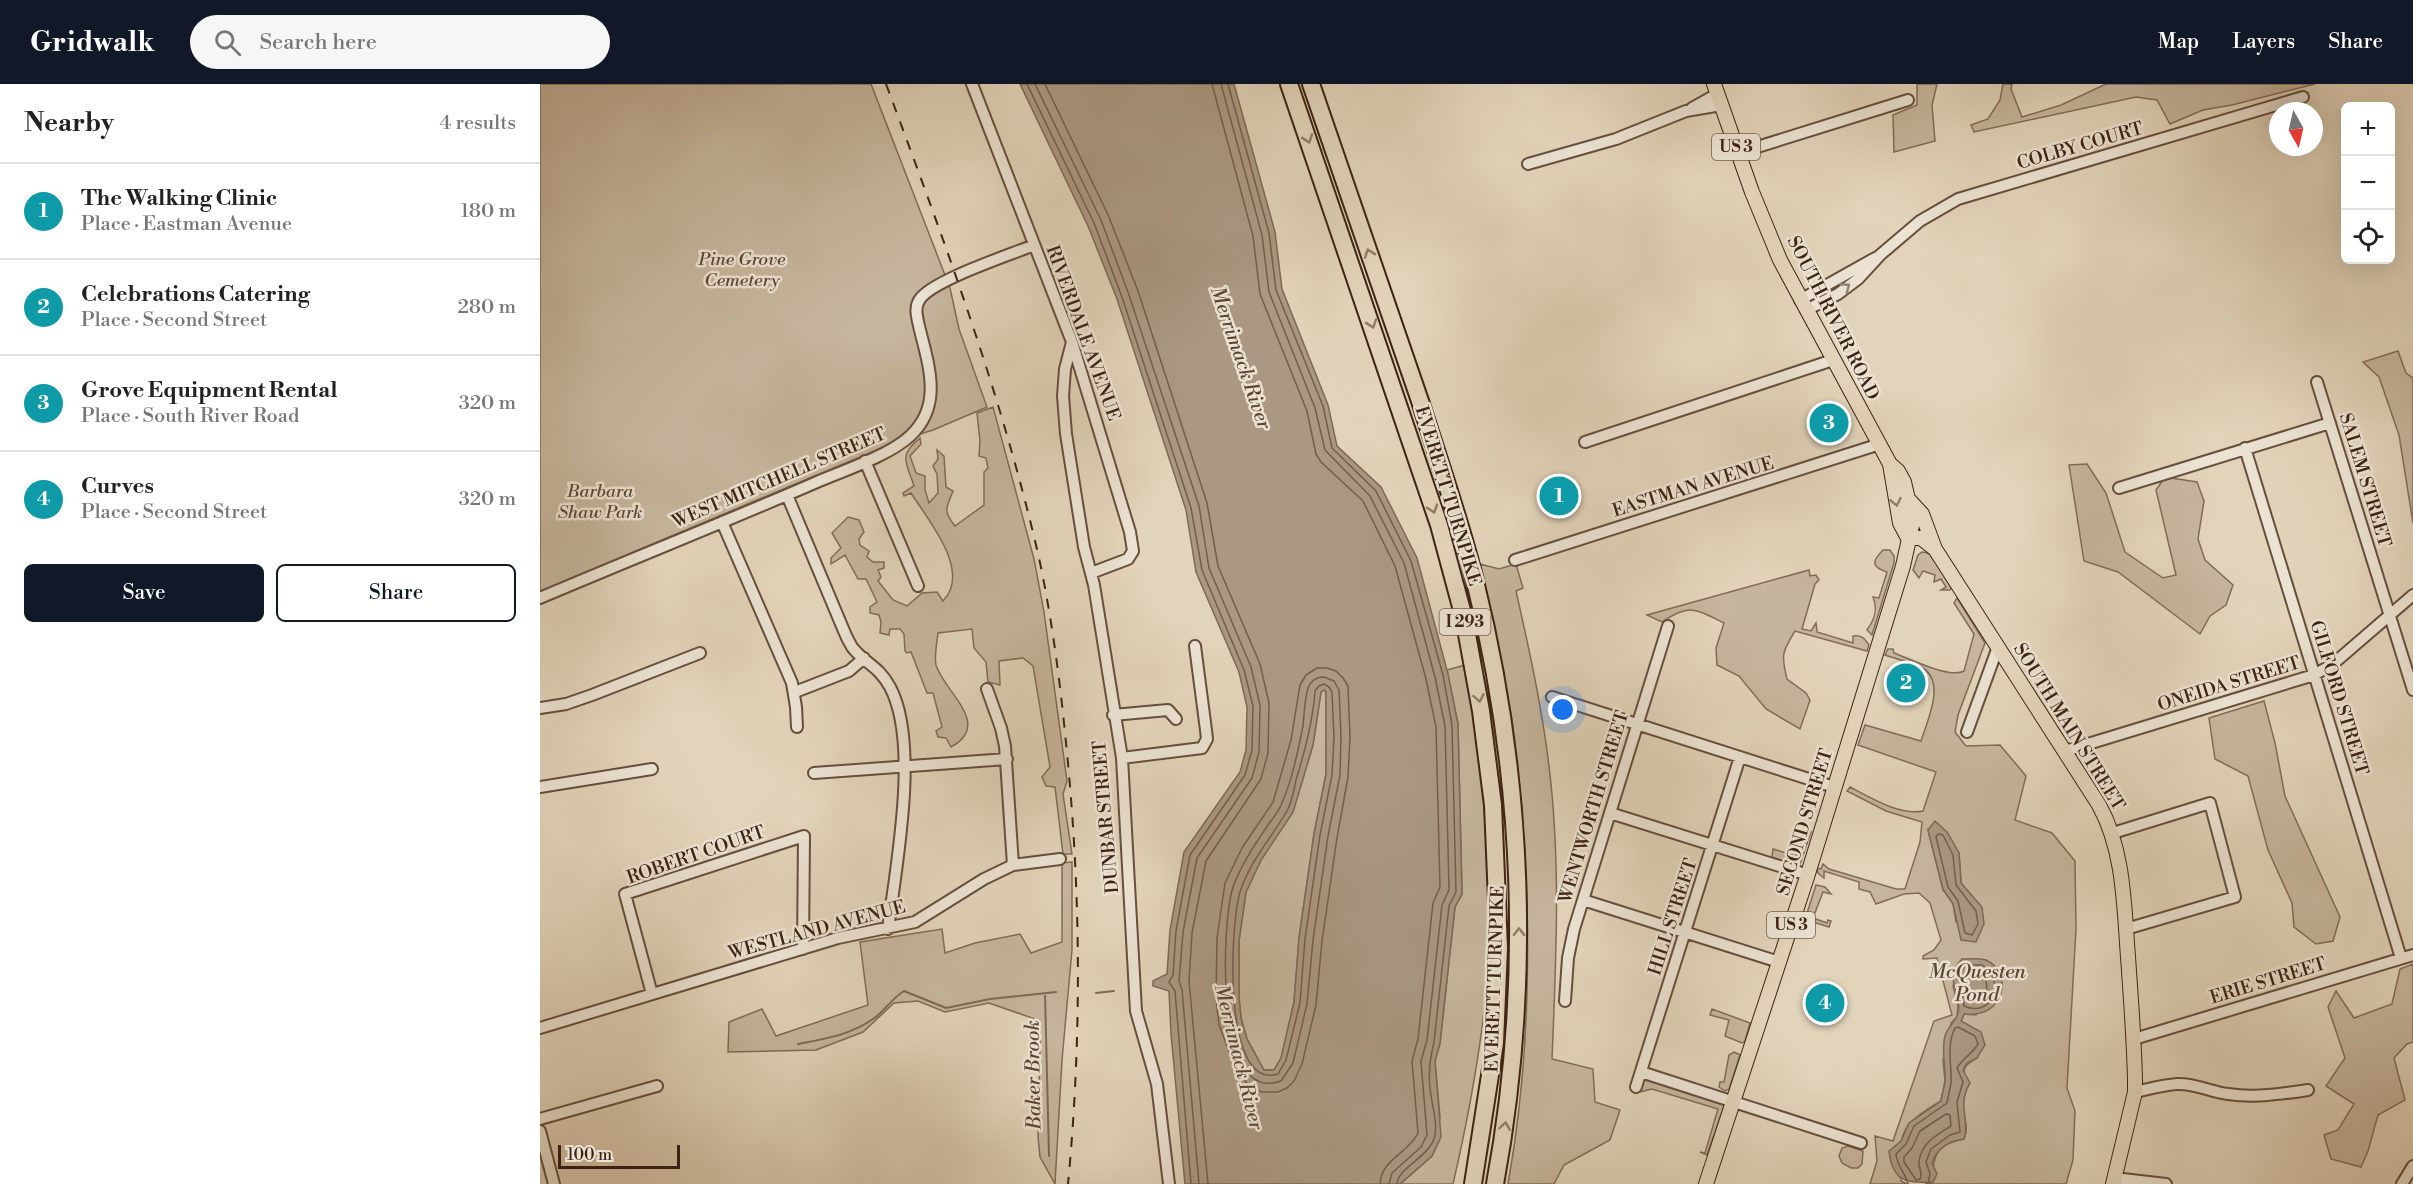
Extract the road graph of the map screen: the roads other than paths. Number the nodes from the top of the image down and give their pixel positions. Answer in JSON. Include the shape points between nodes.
{"nodes":[{"id":1,"x":972,"y":84,"type":"edge"},
{"id":2,"x":1289,"y":84,"type":"edge"},
{"id":3,"x":1311,"y":84,"type":"edge"},
{"id":4,"x":1717,"y":94,"type":"edge"},
{"id":5,"x":2302,"y":97,"type":"dead end"},
{"id":6,"x":1908,"y":100,"type":"dead end"},
{"id":7,"x":1738,"y":153,"type":"junction"},
{"id":8,"x":1528,"y":164,"type":"dead end"},
{"id":9,"x":1034,"y":245,"type":"junction"},
{"id":10,"x":1803,"y":305,"type":"junction"},
{"id":11,"x":1072,"y":342,"type":"junction"},
{"id":12,"x":1833,"y":360,"type":"junction"},
{"id":13,"x":2317,"y":382,"type":"dead end"},
{"id":14,"x":2330,"y":423,"type":"junction"},
{"id":15,"x":1585,"y":442,"type":"dead end"},
{"id":16,"x":1880,"y":444,"type":"junction"},
{"id":17,"x":2245,"y":448,"type":"junction"},
{"id":18,"x":864,"y":461,"type":"junction"},
{"id":19,"x":1890,"y":464,"type":"junction"},
{"id":20,"x":2119,"y":488,"type":"dead end"},
{"id":21,"x":786,"y":495,"type":"junction"},
{"id":22,"x":1910,"y":501,"type":"junction"},
{"id":23,"x":722,"y":522,"type":"junction"},
{"id":24,"x":1908,"y":538,"type":"junction"},
{"id":25,"x":1935,"y":549,"type":"junction"},
{"id":26,"x":1515,"y":560,"type":"dead end"},
{"id":27,"x":1091,"y":573,"type":"junction"},
{"id":28,"x":918,"y":586,"type":"dead end"},
{"id":29,"x":2413,"y":595,"type":"edge"},
{"id":30,"x":540,"y":598,"type":"edge"},
{"id":31,"x":2389,"y":614,"type":"junction"},
{"id":32,"x":1668,"y":626,"type":"dead end"},
{"id":33,"x":1195,"y":645,"type":"dead end"},
{"id":34,"x":1998,"y":647,"type":"junction"},
{"id":35,"x":700,"y":653,"type":"dead end"},
{"id":36,"x":864,"y":658,"type":"junction"},
{"id":37,"x":2314,"y":675,"type":"junction"},
{"id":38,"x":987,"y":689,"type":"dead end"},
{"id":39,"x":2413,"y":690,"type":"edge"},
{"id":40,"x":795,"y":692,"type":"junction"},
{"id":41,"x":1552,"y":697,"type":"dead end"},
{"id":42,"x":540,"y":708,"type":"edge"},
{"id":43,"x":1113,"y":715,"type":"junction"},
{"id":44,"x":1176,"y":718,"type":"dead end"},
{"id":45,"x":1637,"y":724,"type":"junction"},
{"id":46,"x":797,"y":727,"type":"dead end"},
{"id":47,"x":1967,"y":732,"type":"dead end"},
{"id":48,"x":2065,"y":751,"type":"junction"},
{"id":49,"x":1740,"y":757,"type":"junction"},
{"id":50,"x":1122,"y":758,"type":"junction"},
{"id":51,"x":1006,"y":759,"type":"junction"},
{"id":52,"x":905,"y":766,"type":"junction"},
{"id":53,"x":652,"y":769,"type":"dead end"},
{"id":54,"x":814,"y":773,"type":"dead end"},
{"id":55,"x":540,"y":787,"type":"edge"},
{"id":56,"x":1834,"y":787,"type":"junction"},
{"id":57,"x":1610,"y":813,"type":"junction"},
{"id":58,"x":2113,"y":833,"type":"junction"},
{"id":59,"x":1713,"y":846,"type":"junction"},
{"id":60,"x":1060,"y":859,"type":"dead end"},
{"id":61,"x":1013,"y":865,"type":"junction"},
{"id":62,"x":1808,"y":875,"type":"junction"},
{"id":63,"x":1583,"y":900,"type":"junction"},
{"id":64,"x":888,"y":929,"type":"junction"},
{"id":65,"x":2126,"y":929,"type":"junction"},
{"id":66,"x":1684,"y":934,"type":"junction"},
{"id":67,"x":803,"y":949,"type":"junction"},
{"id":68,"x":2413,"y":955,"type":"edge"},
{"id":69,"x":2401,"y":958,"type":"junction"},
{"id":70,"x":1779,"y":962,"type":"junction"},
{"id":71,"x":652,"y":994,"type":"junction"},
{"id":72,"x":1566,"y":1001,"type":"dead end"},
{"id":73,"x":540,"y":1028,"type":"edge"},
{"id":74,"x":2133,"y":1039,"type":"junction"},
{"id":75,"x":1495,"y":1043,"type":"junction"},
{"id":76,"x":1641,"y":1071,"type":"junction"},
{"id":77,"x":657,"y":1086,"type":"dead end"},
{"id":78,"x":1635,"y":1088,"type":"dead end"},
{"id":79,"x":2308,"y":1090,"type":"dead end"},
{"id":80,"x":2135,"y":1092,"type":"junction"},
{"id":81,"x":1733,"y":1102,"type":"junction"},
{"id":82,"x":540,"y":1119,"type":"edge"},
{"id":83,"x":540,"y":1131,"type":"edge"},
{"id":84,"x":1861,"y":1143,"type":"dead end"},
{"id":85,"x":542,"y":1148,"type":"edge"},
{"id":86,"x":2413,"y":1166,"type":"edge"},
{"id":87,"x":2407,"y":1180,"type":"edge"},
{"id":88,"x":2114,"y":1181,"type":"edge"},
{"id":89,"x":554,"y":1184,"type":"edge"},
{"id":90,"x":1169,"y":1184,"type":"edge"},
{"id":91,"x":1468,"y":1184,"type":"edge"},
{"id":92,"x":1473,"y":1184,"type":"edge"},
{"id":93,"x":1495,"y":1184,"type":"edge"},
{"id":94,"x":1706,"y":1184,"type":"edge"},
{"id":95,"x":2166,"y":1184,"type":"edge"}],
"edges":[{"from":1,"to":9,"type":"street","name":"RIVERDALE AVENUE"},
{"from":2,"to":75,"type":"highway","name":"EVERETT TURNPIKE","number":"I 293","one_way":true,"via":[[1402,412],[1464,618],[1494,805],[1499,948]]},
{"from":93,"to":3,"type":"highway","name":"EVERETT TURNPIKE","number":"I 293","one_way":true,"via":[[1513,1055],[1519,942],[1515,828],[1497,687],[1476,584],[1450,492]]},
{"from":4,"to":7,"type":"main road","name":"SOUTH RIVER ROAD","number":"US 3"},
{"from":4,"to":8,"type":"street","via":[[1616,139]]},
{"from":5,"to":10,"type":"street","name":"COLBY COURT","via":[[1958,199],[1920,221],[1880,255]]},
{"from":6,"to":7,"type":"street"},
{"from":7,"to":10,"type":"main road","name":"SOUTH RIVER ROAD","number":"US 3","via":[[1780,260]]},
{"from":9,"to":11,"type":"street","name":"RIVERDALE AVENUE"},
{"from":9,"to":18,"type":"street","name":"WEST MITCHELL STREET","via":[[957,276],[920,299],[916,312],[930,376],[931,403],[913,434]]},
{"from":10,"to":12,"type":"main road","name":"SOUTH RIVER ROAD","number":"US 3"},
{"from":11,"to":27,"type":"street","name":"DUNBAR STREET","via":[[1065,369],[1064,415]]},
{"from":11,"to":27,"type":"street","name":"RIVERDALE AVENUE","via":[[1133,551],[1128,559]]},
{"from":12,"to":15,"type":"street"},
{"from":12,"to":16,"type":"main road","name":"SOUTH RIVER ROAD","number":"US 3"},
{"from":13,"to":14,"type":"street","name":"SALEM STREET"},
{"from":14,"to":17,"type":"street"},
{"from":14,"to":31,"type":"street","name":"SALEM STREET"},
{"from":16,"to":19,"type":"main road","name":"SOUTH RIVER ROAD","number":"US 3"},
{"from":16,"to":26,"type":"street","name":"EASTMAN AVENUE"},
{"from":17,"to":20,"type":"street"},
{"from":17,"to":37,"type":"street","name":"GILFORD STREET"},
{"from":18,"to":21,"type":"street","name":"WEST MITCHELL STREET"},
{"from":18,"to":28,"type":"street"},
{"from":19,"to":22,"type":"main road","name":"SOUTH RIVER ROAD","number":"US 3","via":[[1904,482]]},
{"from":19,"to":24,"type":"main road","name":"SOUTH RIVER ROAD","number":"US 3","one_way":true,"via":[[1900,523]]},
{"from":21,"to":23,"type":"street","name":"WEST MITCHELL STREET"},
{"from":21,"to":36,"type":"street","via":[[844,631]]},
{"from":22,"to":24,"type":"main road","name":"SOUTH RIVER ROAD","number":"US 3","via":[[1913,525]]},
{"from":22,"to":25,"type":"main road","name":"SOUTH MAIN STREET","via":[[1922,514]]},
{"from":23,"to":30,"type":"street","name":"WEST MITCHELL STREET"},
{"from":23,"to":40,"type":"street"},
{"from":24,"to":25,"type":"main road","via":[[1921,538]]},
{"from":24,"to":56,"type":"main road","name":"SECOND STREET","number":"US 3","via":[[1903,566]]},
{"from":25,"to":34,"type":"main road","name":"SOUTH MAIN STREET"},
{"from":27,"to":43,"type":"street","name":"DUNBAR STREET"},
{"from":29,"to":31,"type":"street","name":"ONEIDA STREET"},
{"from":31,"to":37,"type":"street","name":"ONEIDA STREET"},
{"from":31,"to":39,"type":"street","name":"SALEM STREET"},
{"from":32,"to":45,"type":"street","name":"WENTWORTH STREET"},
{"from":33,"to":50,"type":"street","via":[[1207,740],[1202,748]]},
{"from":34,"to":47,"type":"street"},
{"from":34,"to":48,"type":"main road","name":"SOUTH MAIN STREET"},
{"from":35,"to":42,"type":"street","via":[[566,704]]},
{"from":36,"to":40,"type":"street","via":[[849,671]]},
{"from":36,"to":52,"type":"street","via":[[881,672],[894,696]]},
{"from":37,"to":48,"type":"street","name":"ONEIDA STREET"},
{"from":37,"to":69,"type":"street","name":"GILFORD STREET"},
{"from":38,"to":51,"type":"street","via":[[1004,736]]},
{"from":40,"to":46,"type":"street"},
{"from":41,"to":45,"type":"street"},
{"from":43,"to":44,"type":"street","via":[[1167,710]]},
{"from":43,"to":50,"type":"street","name":"DUNBAR STREET"},
{"from":45,"to":49,"type":"street"},
{"from":45,"to":57,"type":"street","name":"WENTWORTH STREET"},
{"from":48,"to":58,"type":"main road","name":"SOUTH MAIN STREET"},
{"from":49,"to":56,"type":"street"},
{"from":49,"to":59,"type":"street","name":"HILL STREET"},
{"from":50,"to":90,"type":"street","name":"DUNBAR STREET","via":[[1136,1011],[1157,1084]]},
{"from":51,"to":52,"type":"street"},
{"from":51,"to":61,"type":"street"},
{"from":52,"to":54,"type":"street"},
{"from":52,"to":64,"type":"street"},
{"from":53,"to":55,"type":"street"},
{"from":56,"to":62,"type":"main road","name":"SECOND STREET","number":"US 3"},
{"from":57,"to":59,"type":"street"},
{"from":57,"to":63,"type":"street","name":"WENTWORTH STREET"},
{"from":58,"to":65,"type":"main road","name":"SOUTH MAIN STREET"},
{"from":58,"to":65,"type":"street","via":[[2210,803],[2235,897]]},
{"from":59,"to":62,"type":"street"},
{"from":59,"to":66,"type":"street","name":"HILL STREET"},
{"from":60,"to":61,"type":"street","name":"WESTLAND AVENUE"},
{"from":61,"to":64,"type":"street","name":"WESTLAND AVENUE","via":[[924,918]]},
{"from":62,"to":70,"type":"main road","name":"SECOND STREET","number":"US 3"},
{"from":63,"to":66,"type":"street"},
{"from":63,"to":72,"type":"street","name":"WENTWORTH STREET","via":[[1569,948]]},
{"from":64,"to":67,"type":"street","name":"WESTLAND AVENUE"},
{"from":65,"to":74,"type":"main road","name":"SOUTH MAIN STREET"},
{"from":66,"to":70,"type":"street"},
{"from":66,"to":76,"type":"street","name":"HILL STREET"},
{"from":67,"to":71,"type":"street","name":"WESTLAND AVENUE"},
{"from":67,"to":71,"type":"street","name":"ROBERT COURT","via":[[804,836],[625,894]]},
{"from":68,"to":69,"type":"street","name":"ERIE STREET"},
{"from":69,"to":74,"type":"street","name":"ERIE STREET"},
{"from":70,"to":81,"type":"main road","name":"SECOND STREET","number":"US 3"},
{"from":71,"to":73,"type":"street","name":"WESTLAND AVENUE"},
{"from":74,"to":80,"type":"main road","name":"SOUTH MAIN STREET"},
{"from":75,"to":91,"type":"highway"},
{"from":75,"to":92,"type":"highway","name":"EVERETT TURNPIKE","number":"I 293"},
{"from":76,"to":78,"type":"street","name":"HILL STREET"},
{"from":76,"to":81,"type":"street"},
{"from":77,"to":82,"type":"street"},
{"from":79,"to":80,"type":"street","via":[[2269,1096],[2230,1095],[2178,1084]]},
{"from":80,"to":88,"type":"main road","name":"SOUTH MAIN STREET"},
{"from":81,"to":84,"type":"street"},
{"from":81,"to":94,"type":"main road","name":"SECOND STREET","number":"US 3"},
{"from":83,"to":85,"type":"street"},
{"from":85,"to":89,"type":"street"},
{"from":86,"to":87,"type":"street"},
{"from":88,"to":95,"type":"street"}]}
